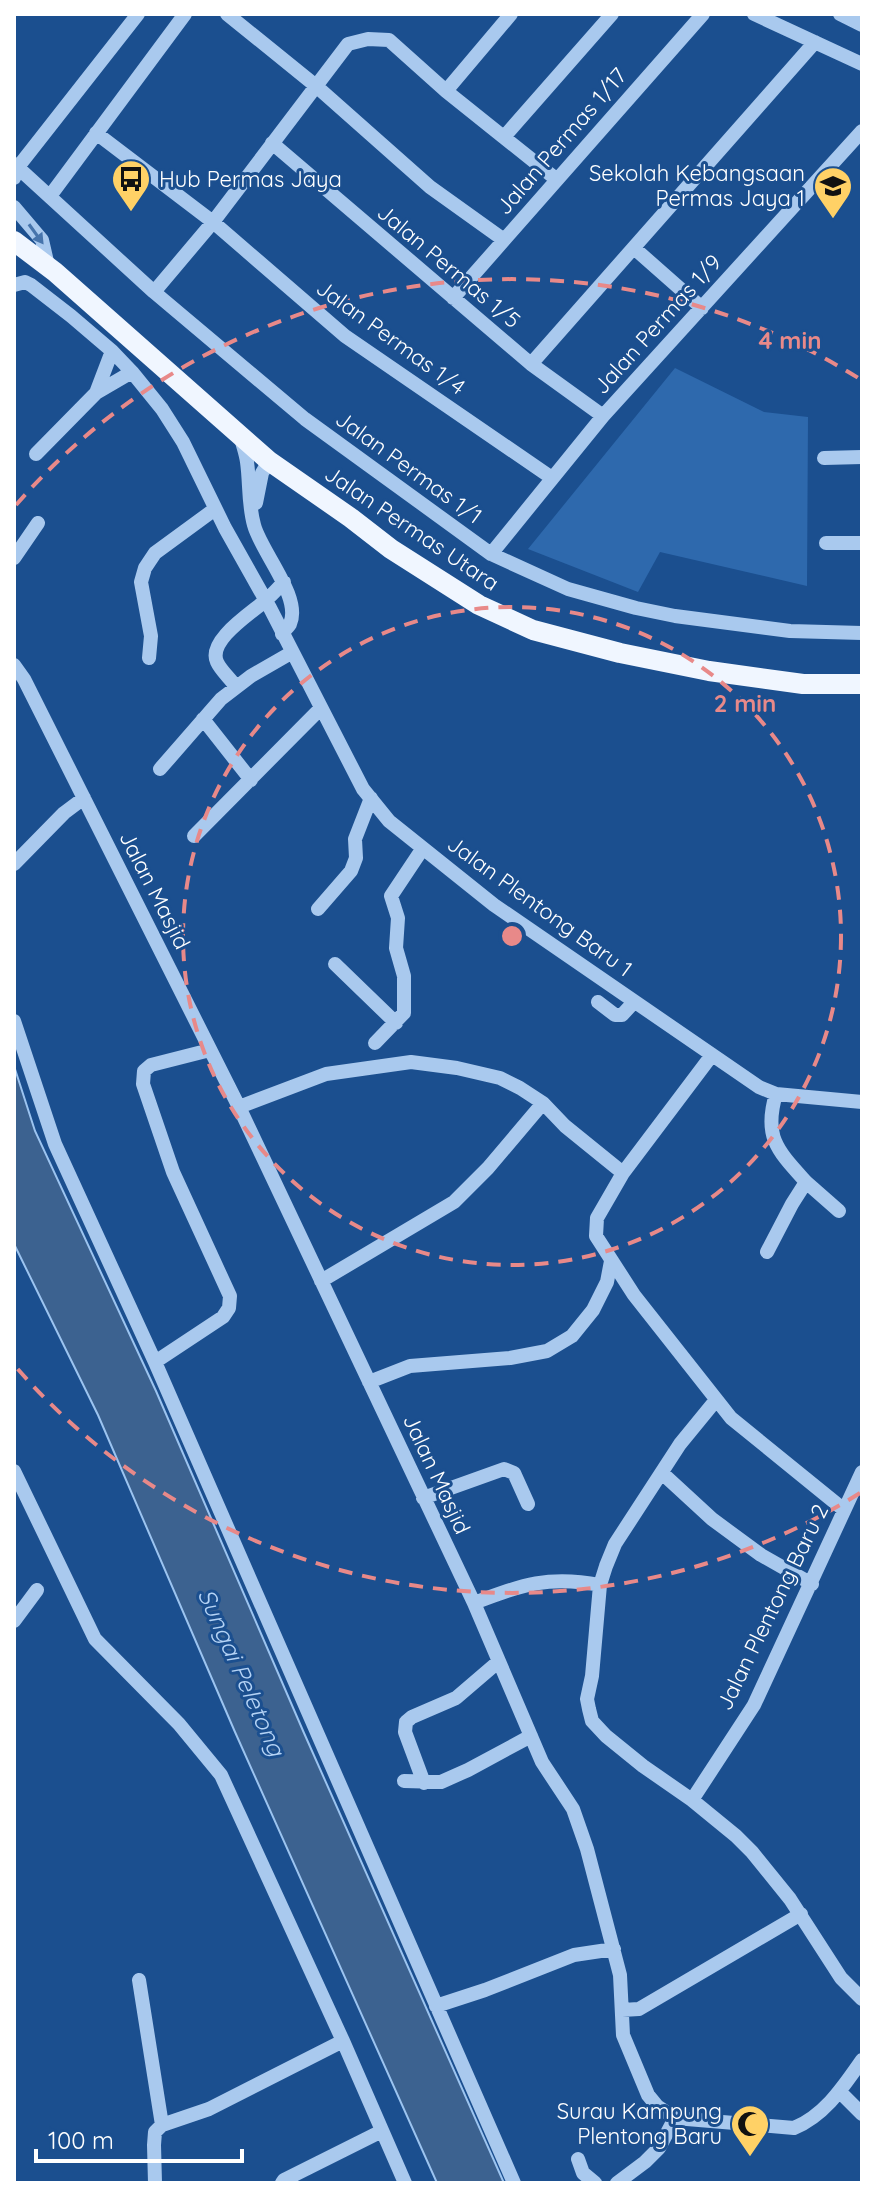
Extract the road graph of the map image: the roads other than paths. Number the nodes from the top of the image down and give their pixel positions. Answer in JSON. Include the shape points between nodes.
{"nodes":[{"id":1,"x":138,"y":14,"type":"edge"},
{"id":2,"x":185,"y":14,"type":"edge"},
{"id":3,"x":227,"y":14,"type":"edge"},
{"id":4,"x":511,"y":14,"type":"edge"},
{"id":5,"x":612,"y":14,"type":"edge"},
{"id":6,"x":703,"y":14,"type":"edge"},
{"id":7,"x":754,"y":14,"type":"edge"},
{"id":8,"x":840,"y":14,"type":"edge"},
{"id":9,"x":862,"y":25,"type":"edge"},
{"id":10,"x":815,"y":42,"type":"junction"},
{"id":11,"x":862,"y":64,"type":"edge"},
{"id":12,"x":316,"y":86,"type":"junction"},
{"id":13,"x":446,"y":91,"type":"junction"},
{"id":14,"x":862,"y":131,"type":"edge"},
{"id":15,"x":96,"y":133,"type":"junction"},
{"id":16,"x":504,"y":137,"type":"junction"},
{"id":17,"x":272,"y":143,"type":"junction"},
{"id":18,"x":15,"y":170,"type":"edge"},
{"id":19,"x":556,"y":179,"type":"junction"},
{"id":20,"x":50,"y":196,"type":"junction"},
{"id":21,"x":14,"y":207,"type":"edge"},
{"id":22,"x":213,"y":222,"type":"junction"},
{"id":23,"x":504,"y":240,"type":"junction"},
{"id":24,"x":14,"y":241,"type":"edge"},
{"id":25,"x":634,"y":248,"type":"junction"},
{"id":26,"x":48,"y":266,"type":"junction"},
{"id":27,"x":14,"y":285,"type":"edge"},
{"id":28,"x":154,"y":292,"type":"junction"},
{"id":29,"x":453,"y":298,"type":"junction"},
{"id":30,"x":702,"y":308,"type":"junction"},
{"id":31,"x":112,"y":351,"type":"junction"},
{"id":32,"x":531,"y":364,"type":"junction"},
{"id":33,"x":132,"y":372,"type":"junction"},
{"id":34,"x":96,"y":393,"type":"junction"},
{"id":35,"x":603,"y":416,"type":"junction"},
{"id":36,"x":241,"y":437,"type":"junction"},
{"id":37,"x":36,"y":454,"type":"dead end"},
{"id":38,"x":862,"y":457,"type":"edge"},
{"id":39,"x":824,"y":458,"type":"dead end"},
{"id":40,"x":269,"y":461,"type":"junction"},
{"id":41,"x":552,"y":478,"type":"junction"},
{"id":42,"x":215,"y":509,"type":"junction"},
{"id":43,"x":38,"y":523,"type":"dead end"},
{"id":44,"x":255,"y":528,"type":"junction"},
{"id":45,"x":826,"y":543,"type":"dead end"},
{"id":46,"x":862,"y":543,"type":"edge"},
{"id":47,"x":491,"y":554,"type":"junction"},
{"id":48,"x":14,"y":558,"type":"edge"},
{"id":49,"x":284,"y":582,"type":"junction"},
{"id":50,"x":266,"y":601,"type":"junction"},
{"id":51,"x":862,"y":633,"type":"edge"},
{"id":52,"x":282,"y":634,"type":"junction"},
{"id":53,"x":291,"y":653,"type":"junction"},
{"id":54,"x":149,"y":658,"type":"dead end"},
{"id":55,"x":14,"y":665,"type":"edge"},
{"id":56,"x":862,"y":684,"type":"edge"},
{"id":57,"x":236,"y":687,"type":"junction"},
{"id":58,"x":321,"y":708,"type":"junction"},
{"id":59,"x":203,"y":719,"type":"junction"},
{"id":60,"x":160,"y":769,"type":"dead end"},
{"id":61,"x":251,"y":780,"type":"junction"},
{"id":62,"x":84,"y":798,"type":"junction"},
{"id":63,"x":371,"y":798,"type":"junction"},
{"id":64,"x":194,"y":836,"type":"dead end"},
{"id":65,"x":423,"y":848,"type":"junction"},
{"id":66,"x":14,"y":864,"type":"edge"},
{"id":67,"x":318,"y":909,"type":"dead end"},
{"id":68,"x":335,"y":964,"type":"dead end"},
{"id":69,"x":598,"y":1002,"type":"dead end"},
{"id":70,"x":634,"y":1002,"type":"junction"},
{"id":71,"x":14,"y":1021,"type":"edge"},
{"id":72,"x":396,"y":1023,"type":"junction"},
{"id":73,"x":375,"y":1043,"type":"dead end"},
{"id":74,"x":210,"y":1050,"type":"junction"},
{"id":75,"x":712,"y":1055,"type":"junction"},
{"id":76,"x":776,"y":1094,"type":"junction"},
{"id":77,"x":862,"y":1102,"type":"edge"},
{"id":78,"x":543,"y":1103,"type":"junction"},
{"id":79,"x":239,"y":1107,"type":"junction"},
{"id":80,"x":623,"y":1173,"type":"junction"},
{"id":81,"x":806,"y":1182,"type":"junction"},
{"id":82,"x":839,"y":1211,"type":"dead end"},
{"id":83,"x":767,"y":1252,"type":"dead end"},
{"id":84,"x":611,"y":1261,"type":"junction"},
{"id":85,"x":321,"y":1281,"type":"junction"},
{"id":86,"x":155,"y":1362,"type":"junction"},
{"id":87,"x":369,"y":1382,"type":"junction"},
{"id":88,"x":716,"y":1400,"type":"junction"},
{"id":89,"x":14,"y":1471,"type":"edge"},
{"id":90,"x":862,"y":1472,"type":"edge"},
{"id":91,"x":662,"y":1473,"type":"junction"},
{"id":92,"x":423,"y":1498,"type":"junction"},
{"id":93,"x":528,"y":1504,"type":"dead end"},
{"id":94,"x":843,"y":1509,"type":"junction"},
{"id":95,"x":590,"y":1584,"type":"junction"},
{"id":96,"x":812,"y":1584,"type":"junction"},
{"id":97,"x":37,"y":1590,"type":"dead end"},
{"id":98,"x":474,"y":1603,"type":"junction"},
{"id":99,"x":14,"y":1621,"type":"edge"},
{"id":100,"x":498,"y":1662,"type":"junction"},
{"id":101,"x":531,"y":1736,"type":"junction"},
{"id":102,"x":404,"y":1781,"type":"dead end"},
{"id":103,"x":424,"y":1783,"type":"junction"},
{"id":104,"x":692,"y":1800,"type":"junction"},
{"id":105,"x":801,"y":1914,"type":"junction"},
{"id":106,"x":614,"y":1949,"type":"junction"},
{"id":107,"x":139,"y":1980,"type":"dead end"},
{"id":108,"x":862,"y":1999,"type":"edge"},
{"id":109,"x":436,"y":2006,"type":"junction"},
{"id":110,"x":622,"y":2010,"type":"junction"},
{"id":111,"x":343,"y":2041,"type":"junction"},
{"id":112,"x":862,"y":2060,"type":"edge"},
{"id":113,"x":840,"y":2092,"type":"junction"},
{"id":114,"x":862,"y":2114,"type":"edge"},
{"id":115,"x":675,"y":2118,"type":"junction"},
{"id":116,"x":162,"y":2125,"type":"junction"},
{"id":117,"x":382,"y":2131,"type":"junction"},
{"id":118,"x":578,"y":2159,"type":"dead end"},
{"id":119,"x":155,"y":2183,"type":"edge"},
{"id":120,"x":282,"y":2183,"type":"edge"},
{"id":121,"x":405,"y":2183,"type":"edge"},
{"id":122,"x":514,"y":2183,"type":"edge"},
{"id":123,"x":595,"y":2183,"type":"edge"},
{"id":124,"x":617,"y":2183,"type":"edge"}],
"edges":[{"from":1,"to":18,"type":"street"},
{"from":2,"to":15,"type":"street"},
{"from":3,"to":12,"type":"street"},
{"from":4,"to":13,"type":"street"},
{"from":5,"to":16,"type":"street"},
{"from":6,"to":19,"type":"street","name":"Jalan Permas 1/17"},
{"from":7,"to":10,"type":"street"},
{"from":8,"to":9,"type":"street"},
{"from":10,"to":11,"type":"street"},
{"from":10,"to":25,"type":"street"},
{"from":12,"to":13,"type":"street","via":[[348,44],[368,39],[389,40]]},
{"from":12,"to":17,"type":"street"},
{"from":12,"to":23,"type":"street","via":[[430,187]]},
{"from":13,"to":16,"type":"street"},
{"from":14,"to":30,"type":"street","name":"Jalan Permas 1/9"},
{"from":15,"to":20,"type":"street"},
{"from":15,"to":22,"type":"street","name":"Jalan Permas 1/4"},
{"from":16,"to":19,"type":"street"},
{"from":17,"to":22,"type":"street"},
{"from":17,"to":29,"type":"street","name":"Jalan Permas 1/5"},
{"from":18,"to":20,"type":"street","name":"Jalan Permas 1/1"},
{"from":19,"to":23,"type":"street","name":"Jalan Permas 1/17"},
{"from":20,"to":28,"type":"street","name":"Jalan Permas 1/1"},
{"from":21,"to":26,"type":"street","one_way":true,"via":[[42,240]]},
{"from":22,"to":28,"type":"street"},
{"from":22,"to":41,"type":"street","name":"Jalan Permas 1/4","via":[[345,336]]},
{"from":23,"to":29,"type":"street","name":"Jalan Permas 1/17"},
{"from":24,"to":26,"type":"main road","name":"Jalan Permas Utara"},
{"from":25,"to":30,"type":"street"},
{"from":25,"to":32,"type":"street"},
{"from":26,"to":36,"type":"main road","name":"Jalan Permas Utara"},
{"from":27,"to":31,"type":"street","name":"Jalan Plentong Baru 1","via":[[31,285]]},
{"from":28,"to":47,"type":"street","name":"Jalan Permas 1/1","via":[[305,419]]},
{"from":29,"to":32,"type":"street","name":"Jalan Permas 1/5"},
{"from":30,"to":35,"type":"street","name":"Jalan Permas 1/9"},
{"from":31,"to":33,"type":"street","name":"Jalan Plentong Baru 1"},
{"from":31,"to":34,"type":"street"},
{"from":32,"to":35,"type":"street","name":"Jalan Permas 1/5"},
{"from":33,"to":34,"type":"street"},
{"from":33,"to":42,"type":"street","name":"Jalan Plentong Baru 1","via":[[183,442]]},
{"from":34,"to":37,"type":"street"},
{"from":35,"to":41,"type":"street","name":"Jalan Permas 1/9"},
{"from":36,"to":40,"type":"main road","name":"Jalan Permas Utara"},
{"from":36,"to":44,"type":"street"},
{"from":38,"to":39,"type":"street"},
{"from":40,"to":44,"type":"street","via":[[258,486]]},
{"from":40,"to":56,"type":"main road","name":"Jalan Permas Utara","via":[[391,549],[479,605],[533,630],[709,671],[803,684]]},
{"from":41,"to":47,"type":"street","name":"Jalan Permas 1/9"},
{"from":42,"to":50,"type":"street","name":"Jalan Plentong Baru 1"},
{"from":42,"to":54,"type":"street","via":[[155,553],[145,568],[141,582],[151,636]]},
{"from":43,"to":48,"type":"street"},
{"from":44,"to":49,"type":"street"},
{"from":45,"to":46,"type":"street"},
{"from":47,"to":51,"type":"street","name":"Jalan Permas 1/1","via":[[568,589],[636,608],[790,631]]},
{"from":49,"to":50,"type":"street"},
{"from":49,"to":52,"type":"street","via":[[292,615]]},
{"from":50,"to":52,"type":"street","name":"Jalan Plentong Baru 1"},
{"from":50,"to":57,"type":"street","via":[[237,621],[219,645],[216,660]]},
{"from":52,"to":53,"type":"street","name":"Jalan Plentong Baru 1"},
{"from":53,"to":57,"type":"street"},
{"from":53,"to":58,"type":"street","name":"Jalan Plentong Baru 1"},
{"from":55,"to":62,"type":"street","name":"Jalan Masjid"},
{"from":57,"to":59,"type":"street"},
{"from":58,"to":61,"type":"street"},
{"from":58,"to":63,"type":"street","name":"Jalan Plentong Baru 1"},
{"from":59,"to":60,"type":"street"},
{"from":59,"to":61,"type":"street"},
{"from":61,"to":64,"type":"street"},
{"from":62,"to":66,"type":"street"},
{"from":62,"to":74,"type":"street","name":"Jalan Masjid"},
{"from":63,"to":65,"type":"street","name":"Jalan Plentong Baru 1","via":[[389,821]]},
{"from":63,"to":67,"type":"street","via":[[355,839],[351,871]]},
{"from":65,"to":70,"type":"street","name":"Jalan Plentong Baru 1","via":[[494,905]]},
{"from":65,"to":72,"type":"street","via":[[391,896],[406,998]]},
{"from":68,"to":72,"type":"street"},
{"from":69,"to":70,"type":"street","via":[[615,1015]]},
{"from":70,"to":75,"type":"street","name":"Jalan Plentong Baru 1"},
{"from":71,"to":86,"type":"street","via":[[55,1144]]},
{"from":72,"to":73,"type":"street"},
{"from":74,"to":79,"type":"street","name":"Jalan Masjid"},
{"from":74,"to":86,"type":"street","via":[[151,1065],[144,1071],[143,1084],[173,1172],[230,1296],[229,1308]]},
{"from":75,"to":76,"type":"street","name":"Jalan Plentong Baru 1"},
{"from":75,"to":80,"type":"street"},
{"from":76,"to":77,"type":"street","name":"Jalan Plentong Baru 1"},
{"from":76,"to":81,"type":"street","via":[[771,1131]]},
{"from":78,"to":79,"type":"street","via":[[500,1078],[411,1062],[326,1074]]},
{"from":78,"to":80,"type":"street"},
{"from":78,"to":85,"type":"street","via":[[454,1202]]},
{"from":79,"to":85,"type":"street","name":"Jalan Masjid"},
{"from":80,"to":84,"type":"street","via":[[597,1218],[596,1236]]},
{"from":81,"to":82,"type":"street"},
{"from":81,"to":83,"type":"street"},
{"from":84,"to":87,"type":"street","via":[[593,1310],[572,1336],[547,1351],[410,1366]]},
{"from":84,"to":88,"type":"street"},
{"from":85,"to":87,"type":"street","name":"Jalan Masjid"},
{"from":86,"to":109,"type":"street"},
{"from":87,"to":92,"type":"street","name":"Jalan Masjid"},
{"from":88,"to":91,"type":"street"},
{"from":88,"to":94,"type":"street"},
{"from":89,"to":111,"type":"street","via":[[95,1639],[221,1775]]},
{"from":90,"to":94,"type":"street","name":"Jalan Plentong Baru 2"},
{"from":91,"to":95,"type":"street"},
{"from":91,"to":96,"type":"street","via":[[712,1519]]},
{"from":92,"to":93,"type":"street","via":[[504,1469],[514,1473]]},
{"from":92,"to":98,"type":"street","name":"Jalan Masjid"},
{"from":94,"to":96,"type":"street","name":"Jalan Plentong Baru 2"},
{"from":95,"to":98,"type":"street","via":[[537,1582]]},
{"from":95,"to":104,"type":"street","via":[[592,1676],[587,1699],[592,1721]]},
{"from":96,"to":104,"type":"street","name":"Jalan Plentong Baru 2","via":[[754,1705]]},
{"from":97,"to":99,"type":"street"},
{"from":98,"to":100,"type":"street","name":"Jalan Masjid"},
{"from":100,"to":101,"type":"street","name":"Jalan Masjid"},
{"from":100,"to":103,"type":"street","via":[[456,1698],[406,1722],[406,1738]]},
{"from":101,"to":103,"type":"street","via":[[453,1778]]},
{"from":101,"to":106,"type":"street","name":"Jalan Masjid","via":[[573,1809]]},
{"from":102,"to":103,"type":"street"},
{"from":104,"to":105,"type":"street","via":[[752,1852]]},
{"from":105,"to":108,"type":"street","via":[[841,1978]]},
{"from":105,"to":110,"type":"street","via":[[639,2009]]},
{"from":106,"to":109,"type":"street","via":[[574,1955]]},
{"from":106,"to":110,"type":"street","name":"Jalan Masjid"},
{"from":107,"to":116,"type":"street"},
{"from":109,"to":122,"type":"street"},
{"from":110,"to":115,"type":"street","name":"Jalan Masjid","via":[[623,2035],[648,2095]]},
{"from":111,"to":116,"type":"street","via":[[224,2102]]},
{"from":111,"to":117,"type":"street"},
{"from":112,"to":113,"type":"street"},
{"from":113,"to":114,"type":"street"},
{"from":113,"to":115,"type":"street","via":[[794,2128]]},
{"from":115,"to":124,"type":"street","via":[[659,2148]]},
{"from":116,"to":119,"type":"street","via":[[155,2132]]},
{"from":117,"to":120,"type":"street"},
{"from":117,"to":121,"type":"street"},
{"from":118,"to":123,"type":"street","via":[[583,2173]]}]}
